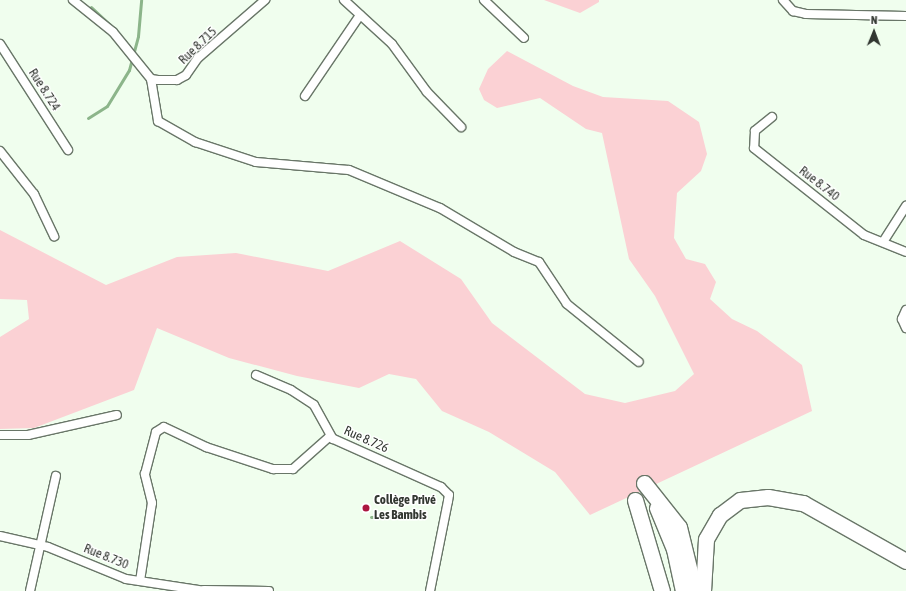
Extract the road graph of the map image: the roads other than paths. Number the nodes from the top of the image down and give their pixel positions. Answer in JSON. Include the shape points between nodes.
{"nodes":[{"id":1,"x":73,"y":0,"type":"edge"},
{"id":2,"x":265,"y":0,"type":"edge"},
{"id":3,"x":344,"y":0,"type":"edge"},
{"id":4,"x":484,"y":0,"type":"edge"},
{"id":5,"x":783,"y":0,"type":"edge"},
{"id":6,"x":360,"y":15,"type":"junction"},
{"id":7,"x":906,"y":16,"type":"edge"},
{"id":8,"x":524,"y":38,"type":"dead end"},
{"id":9,"x":0,"y":44,"type":"edge"},
{"id":10,"x":151,"y":79,"type":"junction"},
{"id":11,"x":305,"y":96,"type":"dead end"},
{"id":12,"x":772,"y":117,"type":"dead end"},
{"id":13,"x":461,"y":127,"type":"dead end"},
{"id":14,"x":68,"y":150,"type":"dead end"},
{"id":15,"x":0,"y":151,"type":"edge"},
{"id":16,"x":906,"y":206,"type":"edge"},
{"id":17,"x":54,"y":236,"type":"dead end"},
{"id":18,"x":883,"y":242,"type":"junction"},
{"id":19,"x":906,"y":252,"type":"edge"},
{"id":20,"x":906,"y":310,"type":"edge"},
{"id":21,"x":906,"y":328,"type":"edge"},
{"id":22,"x":639,"y":362,"type":"dead end"},
{"id":23,"x":256,"y":376,"type":"dead end"},
{"id":24,"x":117,"y":415,"type":"dead end"},
{"id":25,"x":0,"y":434,"type":"edge"},
{"id":26,"x":332,"y":439,"type":"junction"},
{"id":27,"x":56,"y":476,"type":"dead end"},
{"id":28,"x":635,"y":500,"type":"dead end"},
{"id":29,"x":0,"y":536,"type":"edge"},
{"id":30,"x":650,"y":541,"type":"junction"},
{"id":31,"x":38,"y":545,"type":"junction"},
{"id":32,"x":906,"y":561,"type":"edge"},
{"id":33,"x":140,"y":581,"type":"junction"},
{"id":34,"x":204,"y":590,"type":"edge"},
{"id":35,"x":30,"y":591,"type":"edge"},
{"id":36,"x":269,"y":591,"type":"edge"},
{"id":37,"x":430,"y":591,"type":"edge"},
{"id":38,"x":651,"y":591,"type":"edge"},
{"id":39,"x":662,"y":591,"type":"edge"},
{"id":40,"x":683,"y":591,"type":"edge"},
{"id":41,"x":695,"y":591,"type":"edge"},
{"id":42,"x":703,"y":591,"type":"edge"}],
"edges":[{"from":1,"to":10,"type":"street","via":[[113,32]]},
{"from":2,"to":10,"type":"street","name":"Rue 8.715","via":[[198,58],[186,75],[177,80]]},
{"from":3,"to":6,"type":"street"},
{"from":4,"to":8,"type":"street"},
{"from":5,"to":7,"type":"street","via":[[793,11],[806,14]]},
{"from":6,"to":11,"type":"street"},
{"from":6,"to":13,"type":"street","via":[[392,44],[426,92]]},
{"from":9,"to":14,"type":"street","name":"Rue 8.724"},
{"from":10,"to":22,"type":"street","via":[[158,121],[195,142],[256,162],[349,170],[440,208],[514,252],[539,262],[567,304]]},
{"from":12,"to":18,"type":"street","name":"Rue 8.740","via":[[755,131],[754,148],[864,235]]},
{"from":15,"to":17,"type":"street","via":[[34,194]]},
{"from":16,"to":18,"type":"street"},
{"from":18,"to":19,"type":"street","name":"Rue 8.740"},
{"from":20,"to":21,"type":"street","via":[[902,319]]},
{"from":23,"to":26,"type":"street","via":[[291,390],[314,405]]},
{"from":24,"to":25,"type":"street","via":[[28,435]]},
{"from":26,"to":33,"type":"street","name":"Rue 8.726","via":[[322,440],[293,469],[273,469],[206,447],[164,427],[156,432],[145,474],[152,503]]},
{"from":26,"to":37,"type":"street","name":"Rue 8.726","via":[[446,492],[448,501]]},
{"from":27,"to":31,"type":"street"},
{"from":28,"to":30,"type":"highway"},
{"from":29,"to":31,"type":"street","name":"Rue 8.730"},
{"from":30,"to":38,"type":"highway"},
{"from":30,"to":39,"type":"highway"},
{"from":31,"to":33,"type":"street","name":"Rue 8.730"},
{"from":31,"to":35,"type":"street"},
{"from":32,"to":42,"type":"highway","via":[[803,503],[768,496],[740,500],[720,515],[706,539]]},
{"from":33,"to":34,"type":"street","name":"Rue 8.730"},
{"from":34,"to":36,"type":"street","name":"Rue 8.730"},
{"from":40,"to":41,"type":"highway","via":[[669,533],[644,483],[679,527]]}]}
